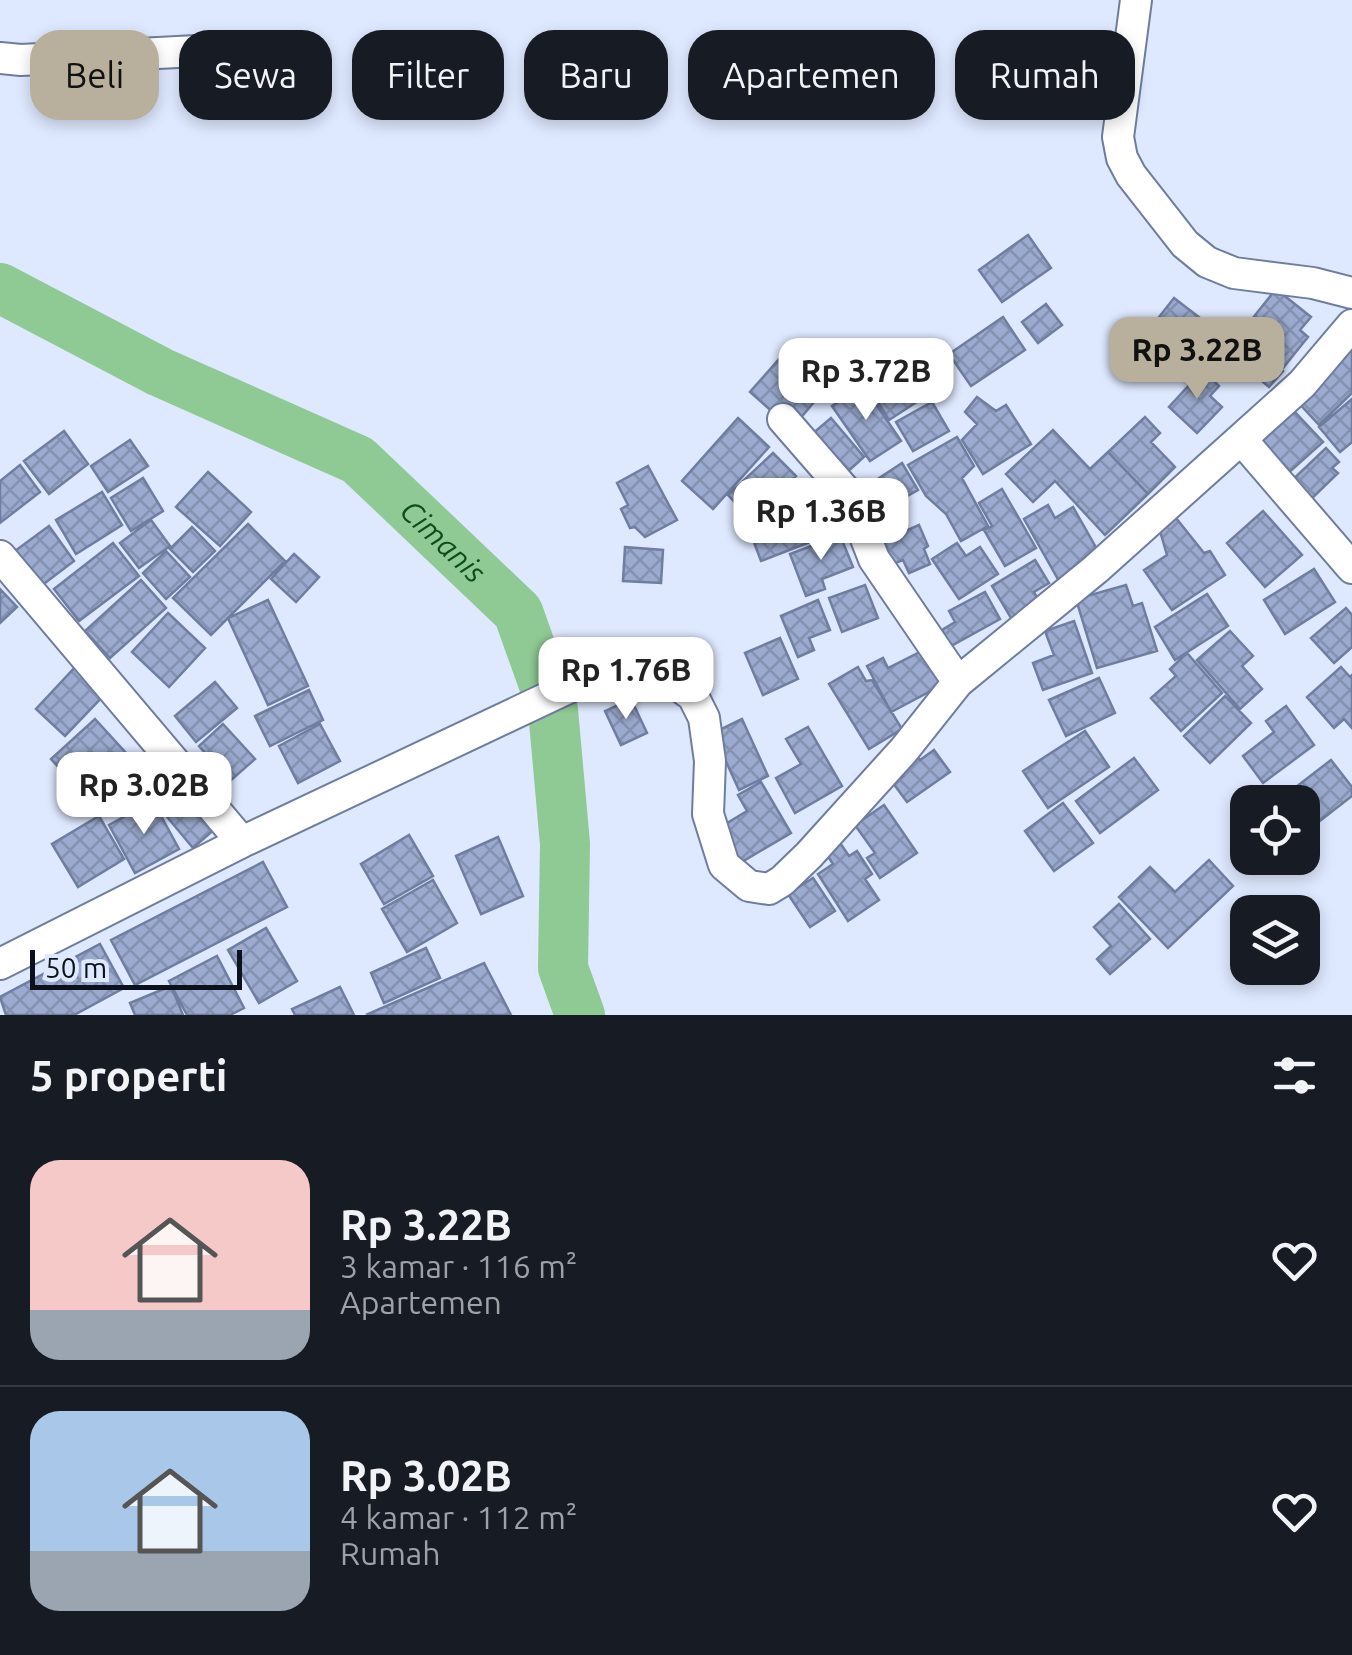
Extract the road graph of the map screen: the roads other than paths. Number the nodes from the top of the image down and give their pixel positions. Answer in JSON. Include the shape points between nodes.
{"nodes":[{"id":1,"x":1136,"y":0,"type":"edge"},
{"id":2,"x":179,"y":52,"type":"edge"},
{"id":3,"x":0,"y":58,"type":"edge"},
{"id":4,"x":1352,"y":293,"type":"edge"},
{"id":5,"x":1352,"y":325,"type":"edge"},
{"id":6,"x":783,"y":418,"type":"dead end"},
{"id":7,"x":1241,"y":439,"type":"junction"},
{"id":8,"x":0,"y":556,"type":"edge"},
{"id":9,"x":1352,"y":568,"type":"edge"},
{"id":10,"x":958,"y":682,"type":"junction"},
{"id":11,"x":242,"y":842,"type":"junction"},
{"id":12,"x":0,"y":964,"type":"edge"}],
"edges":[{"from":1,"to":4,"type":"street","via":[[1118,137],[1131,175],[1207,262],[1234,273]]},
{"from":2,"to":3,"type":"street"},
{"from":5,"to":7,"type":"street","via":[[1302,384]]},
{"from":6,"to":10,"type":"street","via":[[849,495],[872,554]]},
{"from":7,"to":9,"type":"street"},
{"from":7,"to":10,"type":"street"},
{"from":8,"to":11,"type":"street"},
{"from":10,"to":11,"type":"street","via":[[904,750],[769,889],[749,886],[724,864],[708,814],[710,762],[694,696],[638,664],[617,665],[512,712]]},
{"from":11,"to":12,"type":"street"}]}
